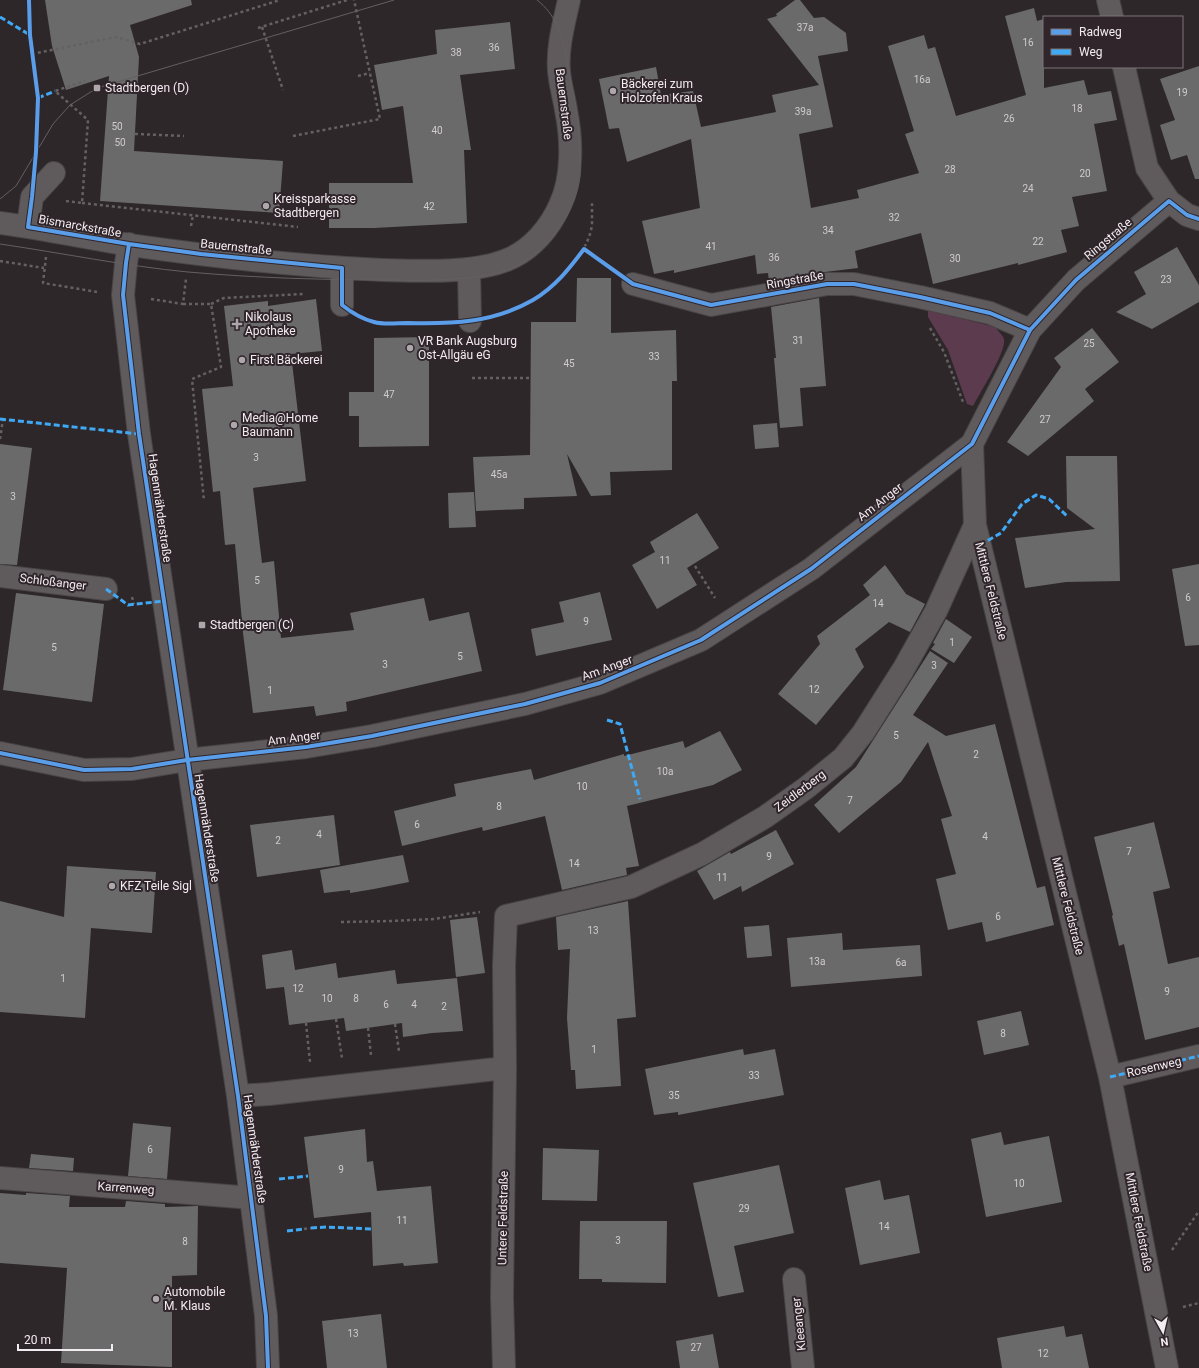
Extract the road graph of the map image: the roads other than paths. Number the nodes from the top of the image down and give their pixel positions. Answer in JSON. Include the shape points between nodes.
{"nodes":[{"id":1,"x":569,"y":0,"type":"edge"},
{"id":2,"x":1108,"y":0,"type":"edge"},
{"id":3,"x":1112,"y":16,"type":"edge"},
{"id":4,"x":1124,"y":68,"type":"edge"},
{"id":5,"x":54,"y":173,"type":"dead end"},
{"id":6,"x":1169,"y":201,"type":"junction"},
{"id":7,"x":1199,"y":218,"type":"edge"},
{"id":8,"x":0,"y":223,"type":"edge"},
{"id":9,"x":28,"y":227,"type":"junction"},
{"id":10,"x":129,"y":244,"type":"junction"},
{"id":11,"x":342,"y":268,"type":"junction"},
{"id":12,"x":469,"y":269,"type":"junction"},
{"id":13,"x":633,"y":284,"type":"road end"},
{"id":14,"x":342,"y":299,"type":"road end"},
{"id":15,"x":470,"y":320,"type":"dead end"},
{"id":16,"x":1030,"y":330,"type":"junction"},
{"id":17,"x":972,"y":444,"type":"junction"},
{"id":18,"x":975,"y":525,"type":"junction"},
{"id":19,"x":0,"y":576,"type":"edge"},
{"id":20,"x":106,"y":589,"type":"dead end"},
{"id":21,"x":0,"y":753,"type":"edge"},
{"id":22,"x":187,"y":760,"type":"junction"},
{"id":23,"x":506,"y":916,"type":"joint"},
{"id":24,"x":1199,"y":1056,"type":"edge"},
{"id":25,"x":505,"y":1068,"type":"junction"},
{"id":26,"x":1110,"y":1077,"type":"junction"},
{"id":27,"x":238,"y":1096,"type":"junction"},
{"id":28,"x":0,"y":1178,"type":"edge"},
{"id":29,"x":252,"y":1198,"type":"junction"},
{"id":30,"x":794,"y":1279,"type":"dead end"},
{"id":31,"x":268,"y":1368,"type":"edge"},
{"id":32,"x":504,"y":1368,"type":"edge"},
{"id":33,"x":803,"y":1368,"type":"edge"},
{"id":34,"x":1167,"y":1368,"type":"edge"}],
"edges":[{"from":1,"to":12,"type":"street","name":"Bauernstraße","via":[[559,60],[569,142],[569,174],[561,204],[540,236],[523,251],[495,264]]},
{"from":2,"to":3,"type":"street"},
{"from":4,"to":6,"type":"street","via":[[1147,168]]},
{"from":5,"to":9,"type":"street","via":[[32,196]]},
{"from":6,"to":7,"type":"street","via":[[1187,215]]},
{"from":6,"to":16,"type":"street","name":"Ringstraße","via":[[1076,280]]},
{"from":8,"to":9,"type":"street","name":"Bismarckstraße"},
{"from":9,"to":10,"type":"street","name":"Bismarckstraße"},
{"from":10,"to":11,"type":"street","name":"Bauernstraße"},
{"from":10,"to":22,"type":"street","name":"Hagenmähderstraße","via":[[123,295],[141,449]]},
{"from":11,"to":12,"type":"street","name":"Bauernstraße"},
{"from":11,"to":14,"type":"street"},
{"from":12,"to":15,"type":"street"},
{"from":13,"to":16,"type":"street","name":"Ringstraße","via":[[711,305],[834,284],[854,284],[990,313]]},
{"from":16,"to":17,"type":"street","name":"Ringstraße"},
{"from":17,"to":18,"type":"street","name":"Mittlere Feldstraße"},
{"from":17,"to":22,"type":"street","name":"Am Anger","via":[[811,568],[731,622],[701,640],[620,675],[525,704],[372,736],[306,747]]},
{"from":18,"to":23,"type":"street","name":"Zeidlerberg","via":[[936,611],[906,664],[863,732],[843,758],[765,817],[702,854],[631,887]]},
{"from":18,"to":26,"type":"street","name":"Mittlere Feldstraße"},
{"from":19,"to":20,"type":"street","name":"Schloßanger"},
{"from":21,"to":22,"type":"street","name":"Am Anger","via":[[84,770],[132,769]]},
{"from":22,"to":27,"type":"street","name":"Hagenmähderstraße"},
{"from":23,"to":25,"type":"street","name":"Untere Feldstraße"},
{"from":24,"to":26,"type":"street","name":"Rosenweg"},
{"from":25,"to":27,"type":"street"},
{"from":25,"to":32,"type":"street","name":"Untere Feldstraße","via":[[502,1297]]},
{"from":26,"to":34,"type":"street","name":"Mittlere Feldstraße"},
{"from":27,"to":29,"type":"street","name":"Hagenmähderstraße"},
{"from":28,"to":29,"type":"street","name":"Karrenweg"},
{"from":29,"to":31,"type":"street","name":"Hagenmähderstraße","via":[[266,1316]]},
{"from":30,"to":33,"type":"street","name":"Kleeanger"}]}
